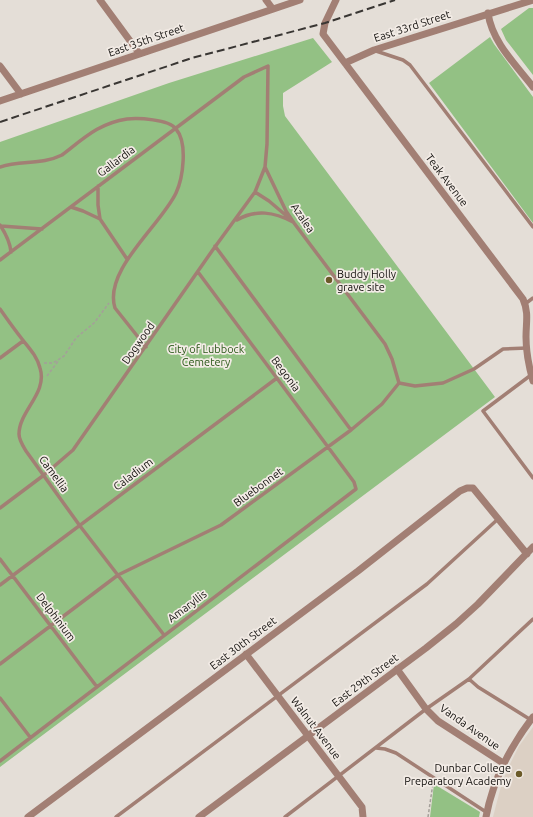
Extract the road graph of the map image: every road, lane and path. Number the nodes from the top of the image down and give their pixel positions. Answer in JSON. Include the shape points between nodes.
{"nodes":[{"id":1,"x":100,"y":0,"type":"edge"},
{"id":2,"x":266,"y":0,"type":"edge"},
{"id":3,"x":300,"y":0,"type":"edge"},
{"id":4,"x":336,"y":0,"type":"edge"},
{"id":5,"x":533,"y":0,"type":"edge"},
{"id":6,"x":272,"y":8,"type":"junction"},
{"id":7,"x":488,"y":13,"type":"junction"},
{"id":8,"x":374,"y":50,"type":"junction"},
{"id":9,"x":140,"y":53,"type":"junction"},
{"id":10,"x":345,"y":63,"type":"junction"},
{"id":11,"x":0,"y":66,"type":"edge"},
{"id":12,"x":244,"y":77,"type":"joint"},
{"id":13,"x":533,"y":88,"type":"edge"},
{"id":14,"x":21,"y":94,"type":"junction"},
{"id":15,"x":0,"y":101,"type":"edge"},
{"id":16,"x":176,"y":128,"type":"junction"},
{"id":17,"x":265,"y":166,"type":"junction"},
{"id":18,"x":0,"y":167,"type":"edge"},
{"id":19,"x":98,"y":186,"type":"junction"},
{"id":20,"x":255,"y":192,"type":"junction"},
{"id":21,"x":71,"y":207,"type":"junction"},
{"id":22,"x":100,"y":219,"type":"junction"},
{"id":23,"x":234,"y":221,"type":"junction"},
{"id":24,"x":294,"y":223,"type":"junction"},
{"id":25,"x":0,"y":226,"type":"edge"},
{"id":26,"x":533,"y":227,"type":"edge"},
{"id":27,"x":42,"y":229,"type":"junction"},
{"id":28,"x":215,"y":246,"type":"junction"},
{"id":29,"x":11,"y":252,"type":"junction"},
{"id":30,"x":127,"y":259,"type":"junction"},
{"id":31,"x":0,"y":260,"type":"edge"},
{"id":32,"x":198,"y":272,"type":"junction"},
{"id":33,"x":113,"y":298,"type":"junction"},
{"id":34,"x":533,"y":298,"type":"edge"},
{"id":35,"x":525,"y":304,"type":"junction"},
{"id":36,"x":0,"y":309,"type":"edge"},
{"id":37,"x":23,"y":341,"type":"junction"},
{"id":38,"x":146,"y":348,"type":"junction"},
{"id":39,"x":530,"y":348,"type":"edge"},
{"id":40,"x":0,"y":358,"type":"edge"},
{"id":41,"x":60,"y":360,"type":"junction"},
{"id":42,"x":38,"y":362,"type":"junction"},
{"id":43,"x":277,"y":378,"type":"junction"},
{"id":44,"x":532,"y":378,"type":"edge"},
{"id":45,"x":41,"y":380,"type":"junction"},
{"id":46,"x":399,"y":383,"type":"junction"},
{"id":47,"x":351,"y":430,"type":"junction"},
{"id":48,"x":328,"y":447,"type":"junction"},
{"id":49,"x":44,"y":475,"type":"junction"},
{"id":50,"x":533,"y":478,"type":"edge"},
{"id":51,"x":356,"y":489,"type":"joint"},
{"id":52,"x":0,"y":508,"type":"edge"},
{"id":53,"x":498,"y":519,"type":"junction"},
{"id":54,"x":80,"y":526,"type":"junction"},
{"id":55,"x":533,"y":547,"type":"edge"},
{"id":56,"x":527,"y":554,"type":"junction"},
{"id":57,"x":0,"y":558,"type":"edge"},
{"id":58,"x":13,"y":575,"type":"junction"},
{"id":59,"x":118,"y":575,"type":"junction"},
{"id":60,"x":0,"y":585,"type":"edge"},
{"id":61,"x":533,"y":619,"type":"edge"},
{"id":62,"x":51,"y":626,"type":"junction"},
{"id":63,"x":164,"y":635,"type":"junction"},
{"id":64,"x":246,"y":654,"type":"junction"},
{"id":65,"x":0,"y":664,"type":"edge"},
{"id":66,"x":397,"y":669,"type":"junction"},
{"id":67,"x":469,"y":679,"type":"junction"},
{"id":68,"x":97,"y":687,"type":"junction"},
{"id":69,"x":277,"y":696,"type":"junction"},
{"id":70,"x":0,"y":698,"type":"edge"},
{"id":71,"x":426,"y":710,"type":"junction"},
{"id":72,"x":532,"y":718,"type":"edge"},
{"id":73,"x":308,"y":736,"type":"junction"},
{"id":74,"x":30,"y":737,"type":"junction"},
{"id":75,"x":376,"y":748,"type":"junction"},
{"id":76,"x":0,"y":761,"type":"edge"},
{"id":77,"x":503,"y":763,"type":"junction"},
{"id":78,"x":339,"y":776,"type":"junction"},
{"id":79,"x":434,"y":779,"type":"junction"},
{"id":80,"x":486,"y":815,"type":"edge"},
{"id":81,"x":28,"y":817,"type":"edge"},
{"id":82,"x":116,"y":817,"type":"edge"},
{"id":83,"x":199,"y":817,"type":"edge"},
{"id":84,"x":285,"y":817,"type":"edge"},
{"id":85,"x":363,"y":817,"type":"edge"},
{"id":86,"x":428,"y":817,"type":"edge"}],
"edges":[{"from":1,"to":9,"type":"street"},
{"from":2,"to":6,"type":"street"},
{"from":3,"to":6,"type":"street","name":"East 35th Street"},
{"from":4,"to":10,"type":"street","name":"Teak Avenue","via":[[325,23],[323,34]]},
{"from":5,"to":7,"type":"street","name":"East 33rd Street"},
{"from":6,"to":9,"type":"street","name":"East 35th Street"},
{"from":7,"to":8,"type":"street","name":"East 33rd Street"},
{"from":7,"to":13,"type":"street","via":[[494,34],[501,46]]},
{"from":8,"to":10,"type":"street","name":"East 33rd Street"},
{"from":8,"to":26,"type":"lane","via":[[410,65]]},
{"from":9,"to":14,"type":"street","name":"East 35th Street"},
{"from":10,"to":35,"type":"street","name":"Teak Avenue"},
{"from":11,"to":14,"type":"street"},
{"from":12,"to":16,"type":"lane","name":"Gallardia"},
{"from":12,"to":17,"type":"lane","name":"Azalea","via":[[268,66]]},
{"from":14,"to":15,"type":"street","name":"East 35th Street"},
{"from":16,"to":18,"type":"lane","via":[[136,118],[114,121],[97,129],[56,158]]},
{"from":16,"to":19,"type":"lane","name":"Gallardia"},
{"from":16,"to":30,"type":"lane","via":[[183,152],[176,194]]},
{"from":17,"to":20,"type":"lane","name":"Dogwood"},
{"from":17,"to":24,"type":"lane","name":"Azalea","via":[[286,212]]},
{"from":19,"to":21,"type":"lane","name":"Gallardia"},
{"from":19,"to":22,"type":"lane"},
{"from":20,"to":23,"type":"lane","name":"Dogwood"},
{"from":20,"to":24,"type":"lane"},
{"from":21,"to":22,"type":"lane"},
{"from":21,"to":27,"type":"lane","name":"Gallardia"},
{"from":22,"to":30,"type":"lane"},
{"from":23,"to":24,"type":"lane","via":[[245,215],[257,213],[280,215]]},
{"from":23,"to":28,"type":"lane","name":"Dogwood"},
{"from":24,"to":46,"type":"lane","name":"Azalea","via":[[385,344]]},
{"from":25,"to":27,"type":"lane"},
{"from":25,"to":29,"type":"lane","via":[[5,232]]},
{"from":27,"to":29,"type":"lane","name":"Gallardia"},
{"from":28,"to":32,"type":"lane","name":"Dogwood"},
{"from":28,"to":47,"type":"lane"},
{"from":29,"to":31,"type":"lane","name":"Gallardia"},
{"from":30,"to":33,"type":"lane"},
{"from":32,"to":38,"type":"lane","name":"Dogwood"},
{"from":32,"to":43,"type":"lane","name":"Begonia"},
{"from":33,"to":38,"type":"lane","via":[[115,308]]},
{"from":33,"to":41,"type":"path","via":[[94,323],[76,338]]},
{"from":34,"to":35,"type":"lane"},
{"from":35,"to":39,"type":"street","name":"Teak Avenue","via":[[528,319],[526,338]]},
{"from":36,"to":37,"type":"lane","name":"Camellia"},
{"from":37,"to":40,"type":"lane"},
{"from":37,"to":42,"type":"lane","name":"Camellia"},
{"from":38,"to":49,"type":"lane","name":"Dogwood","via":[[73,450]]},
{"from":39,"to":44,"type":"street","name":"Teak Avenue"},
{"from":39,"to":46,"type":"lane","via":[[503,349],[474,369],[443,383],[415,386]]},
{"from":41,"to":42,"type":"path"},
{"from":41,"to":45,"type":"path"},
{"from":42,"to":45,"type":"lane","name":"Camellia"},
{"from":43,"to":48,"type":"lane","name":"Begonia"},
{"from":43,"to":54,"type":"lane","name":"Caladium"},
{"from":44,"to":50,"type":"lane","via":[[483,411]]},
{"from":45,"to":49,"type":"lane","name":"Camellia","via":[[36,397],[20,426],[19,435],[26,451]]},
{"from":46,"to":47,"type":"lane","name":"Bluebonnet","via":[[382,404]]},
{"from":47,"to":48,"type":"lane","name":"Bluebonnet"},
{"from":48,"to":51,"type":"lane","name":"Begonia","via":[[354,482]]},
{"from":48,"to":59,"type":"lane","name":"Bluebonnet","via":[[221,525]]},
{"from":49,"to":52,"type":"lane","name":"Dogwood"},
{"from":49,"to":54,"type":"lane","name":"Camellia"},
{"from":51,"to":63,"type":"lane","name":"Amaryllis"},
{"from":53,"to":56,"type":"street"},
{"from":53,"to":64,"type":"street","name":"East 30th Street","via":[[473,488],[460,491]]},
{"from":53,"to":69,"type":"lane","via":[[427,584]]},
{"from":54,"to":58,"type":"lane","name":"Caladium"},
{"from":54,"to":59,"type":"lane","name":"Camellia"},
{"from":55,"to":56,"type":"street","name":"East 29th Street"},
{"from":56,"to":66,"type":"street","name":"East 29th Street","via":[[462,619]]},
{"from":57,"to":58,"type":"lane","name":"Delphinium"},
{"from":58,"to":60,"type":"lane","name":"Caladium"},
{"from":58,"to":62,"type":"lane","name":"Delphinium"},
{"from":59,"to":62,"type":"lane","name":"Bluebonnet"},
{"from":59,"to":63,"type":"lane","name":"Camellia"},
{"from":61,"to":67,"type":"lane"},
{"from":62,"to":65,"type":"lane","name":"Bluebonnet"},
{"from":62,"to":68,"type":"lane","name":"Delphinium"},
{"from":63,"to":68,"type":"lane","name":"Amaryllis"},
{"from":64,"to":69,"type":"street","name":"Walnut Avenue"},
{"from":64,"to":81,"type":"street","name":"East 30th Street"},
{"from":66,"to":71,"type":"street","name":"Vanda Avenue"},
{"from":66,"to":73,"type":"street","name":"East 29th Street"},
{"from":67,"to":71,"type":"lane"},
{"from":67,"to":72,"type":"lane","via":[[478,687]]},
{"from":68,"to":74,"type":"lane","name":"Amaryllis"},
{"from":69,"to":73,"type":"street","name":"Walnut Avenue"},
{"from":69,"to":82,"type":"lane"},
{"from":70,"to":74,"type":"lane"},
{"from":71,"to":75,"type":"lane"},
{"from":71,"to":77,"type":"street","name":"Vanda Avenue","via":[[448,728]]},
{"from":72,"to":77,"type":"street"},
{"from":73,"to":78,"type":"street","name":"Walnut Avenue"},
{"from":73,"to":83,"type":"street","name":"East 29th Street"},
{"from":74,"to":76,"type":"lane"},
{"from":75,"to":78,"type":"lane"},
{"from":75,"to":79,"type":"lane","via":[[385,748],[396,753]]},
{"from":77,"to":80,"type":"street"},
{"from":78,"to":84,"type":"lane"},
{"from":78,"to":85,"type":"street","name":"Walnut Avenue","via":[[362,808]]},
{"from":79,"to":80,"type":"lane"},
{"from":79,"to":86,"type":"path"}]}
